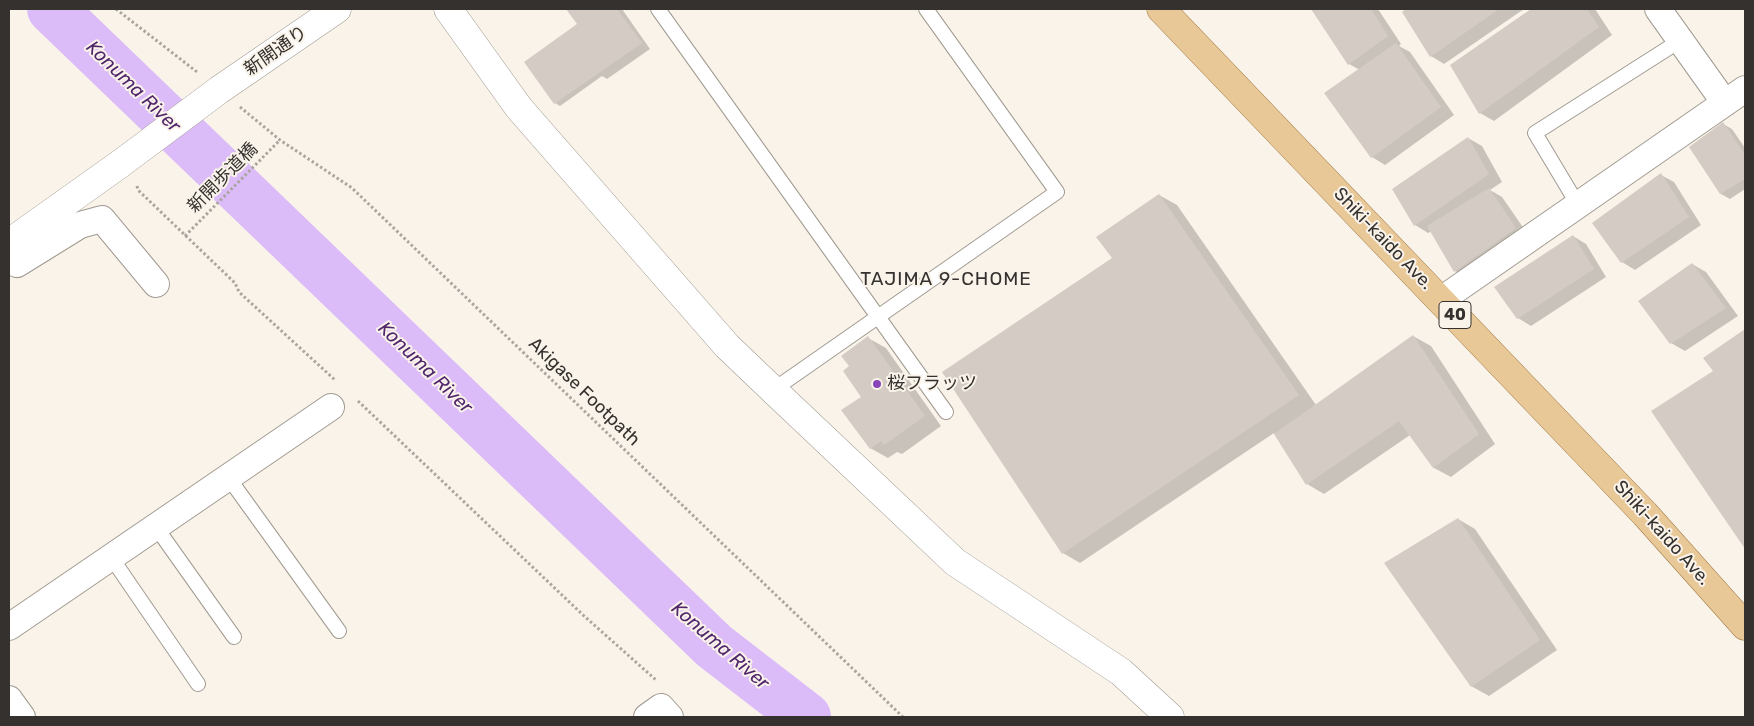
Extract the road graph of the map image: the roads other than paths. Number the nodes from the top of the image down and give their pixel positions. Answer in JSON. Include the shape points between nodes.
{"nodes":[{"id":1,"x":337,"y":9,"type":"edge"},
{"id":2,"x":448,"y":9,"type":"edge"},
{"id":3,"x":658,"y":9,"type":"edge"},
{"id":4,"x":926,"y":9,"type":"edge"},
{"id":5,"x":1161,"y":9,"type":"edge"},
{"id":6,"x":1658,"y":9,"type":"edge"},
{"id":7,"x":1681,"y":40,"type":"junction"},
{"id":8,"x":1735,"y":96,"type":"edge"},
{"id":9,"x":1578,"y":205,"type":"junction"},
{"id":10,"x":9,"y":243,"type":"edge"},
{"id":11,"x":9,"y":260,"type":"edge"},
{"id":12,"x":156,"y":284,"type":"dead end"},
{"id":13,"x":1441,"y":300,"type":"junction"},
{"id":14,"x":878,"y":316,"type":"junction"},
{"id":15,"x":773,"y":390,"type":"junction"},
{"id":16,"x":341,"y":401,"type":"road end"},
{"id":17,"x":946,"y":412,"type":"dead end"},
{"id":18,"x":228,"y":477,"type":"junction"},
{"id":19,"x":156,"y":527,"type":"junction"},
{"id":20,"x":111,"y":557,"type":"junction"},
{"id":21,"x":1745,"y":626,"type":"edge"},
{"id":22,"x":9,"y":627,"type":"edge"},
{"id":23,"x":339,"y":631,"type":"dead end"},
{"id":24,"x":234,"y":637,"type":"dead end"},
{"id":25,"x":198,"y":684,"type":"dead end"},
{"id":26,"x":9,"y":699,"type":"edge"},
{"id":27,"x":22,"y":717,"type":"edge"},
{"id":28,"x":647,"y":717,"type":"edge"},
{"id":29,"x":670,"y":717,"type":"edge"},
{"id":30,"x":1170,"y":717,"type":"edge"}],
"edges":[{"from":1,"to":10,"type":"street","name":"新開通り","via":[[218,90],[127,173]]},
{"from":2,"to":15,"type":"street","via":[[519,108],[727,346]]},
{"from":3,"to":14,"type":"lane"},
{"from":4,"to":14,"type":"lane","via":[[1057,192]]},
{"from":5,"to":13,"type":"main road","name":"Shiki-kaido Ave.","number":"40"},
{"from":6,"to":7,"type":"street"},
{"from":7,"to":8,"type":"street"},
{"from":7,"to":9,"type":"lane","via":[[1536,133]]},
{"from":8,"to":9,"type":"street"},
{"from":9,"to":13,"type":"street"},
{"from":11,"to":12,"type":"street","via":[[17,264],[80,225],[102,219]]},
{"from":13,"to":21,"type":"main road","name":"Shiki-kaido Ave.","number":"40","via":[[1646,514]]},
{"from":14,"to":15,"type":"lane"},
{"from":14,"to":17,"type":"lane"},
{"from":15,"to":30,"type":"street","via":[[955,562],[1121,672]]},
{"from":16,"to":18,"type":"street"},
{"from":18,"to":19,"type":"street"},
{"from":18,"to":23,"type":"lane"},
{"from":19,"to":20,"type":"street"},
{"from":19,"to":24,"type":"lane"},
{"from":20,"to":22,"type":"street"},
{"from":20,"to":25,"type":"lane"},
{"from":26,"to":27,"type":"street"},
{"from":28,"to":29,"type":"street","via":[[661,707]]}]}
